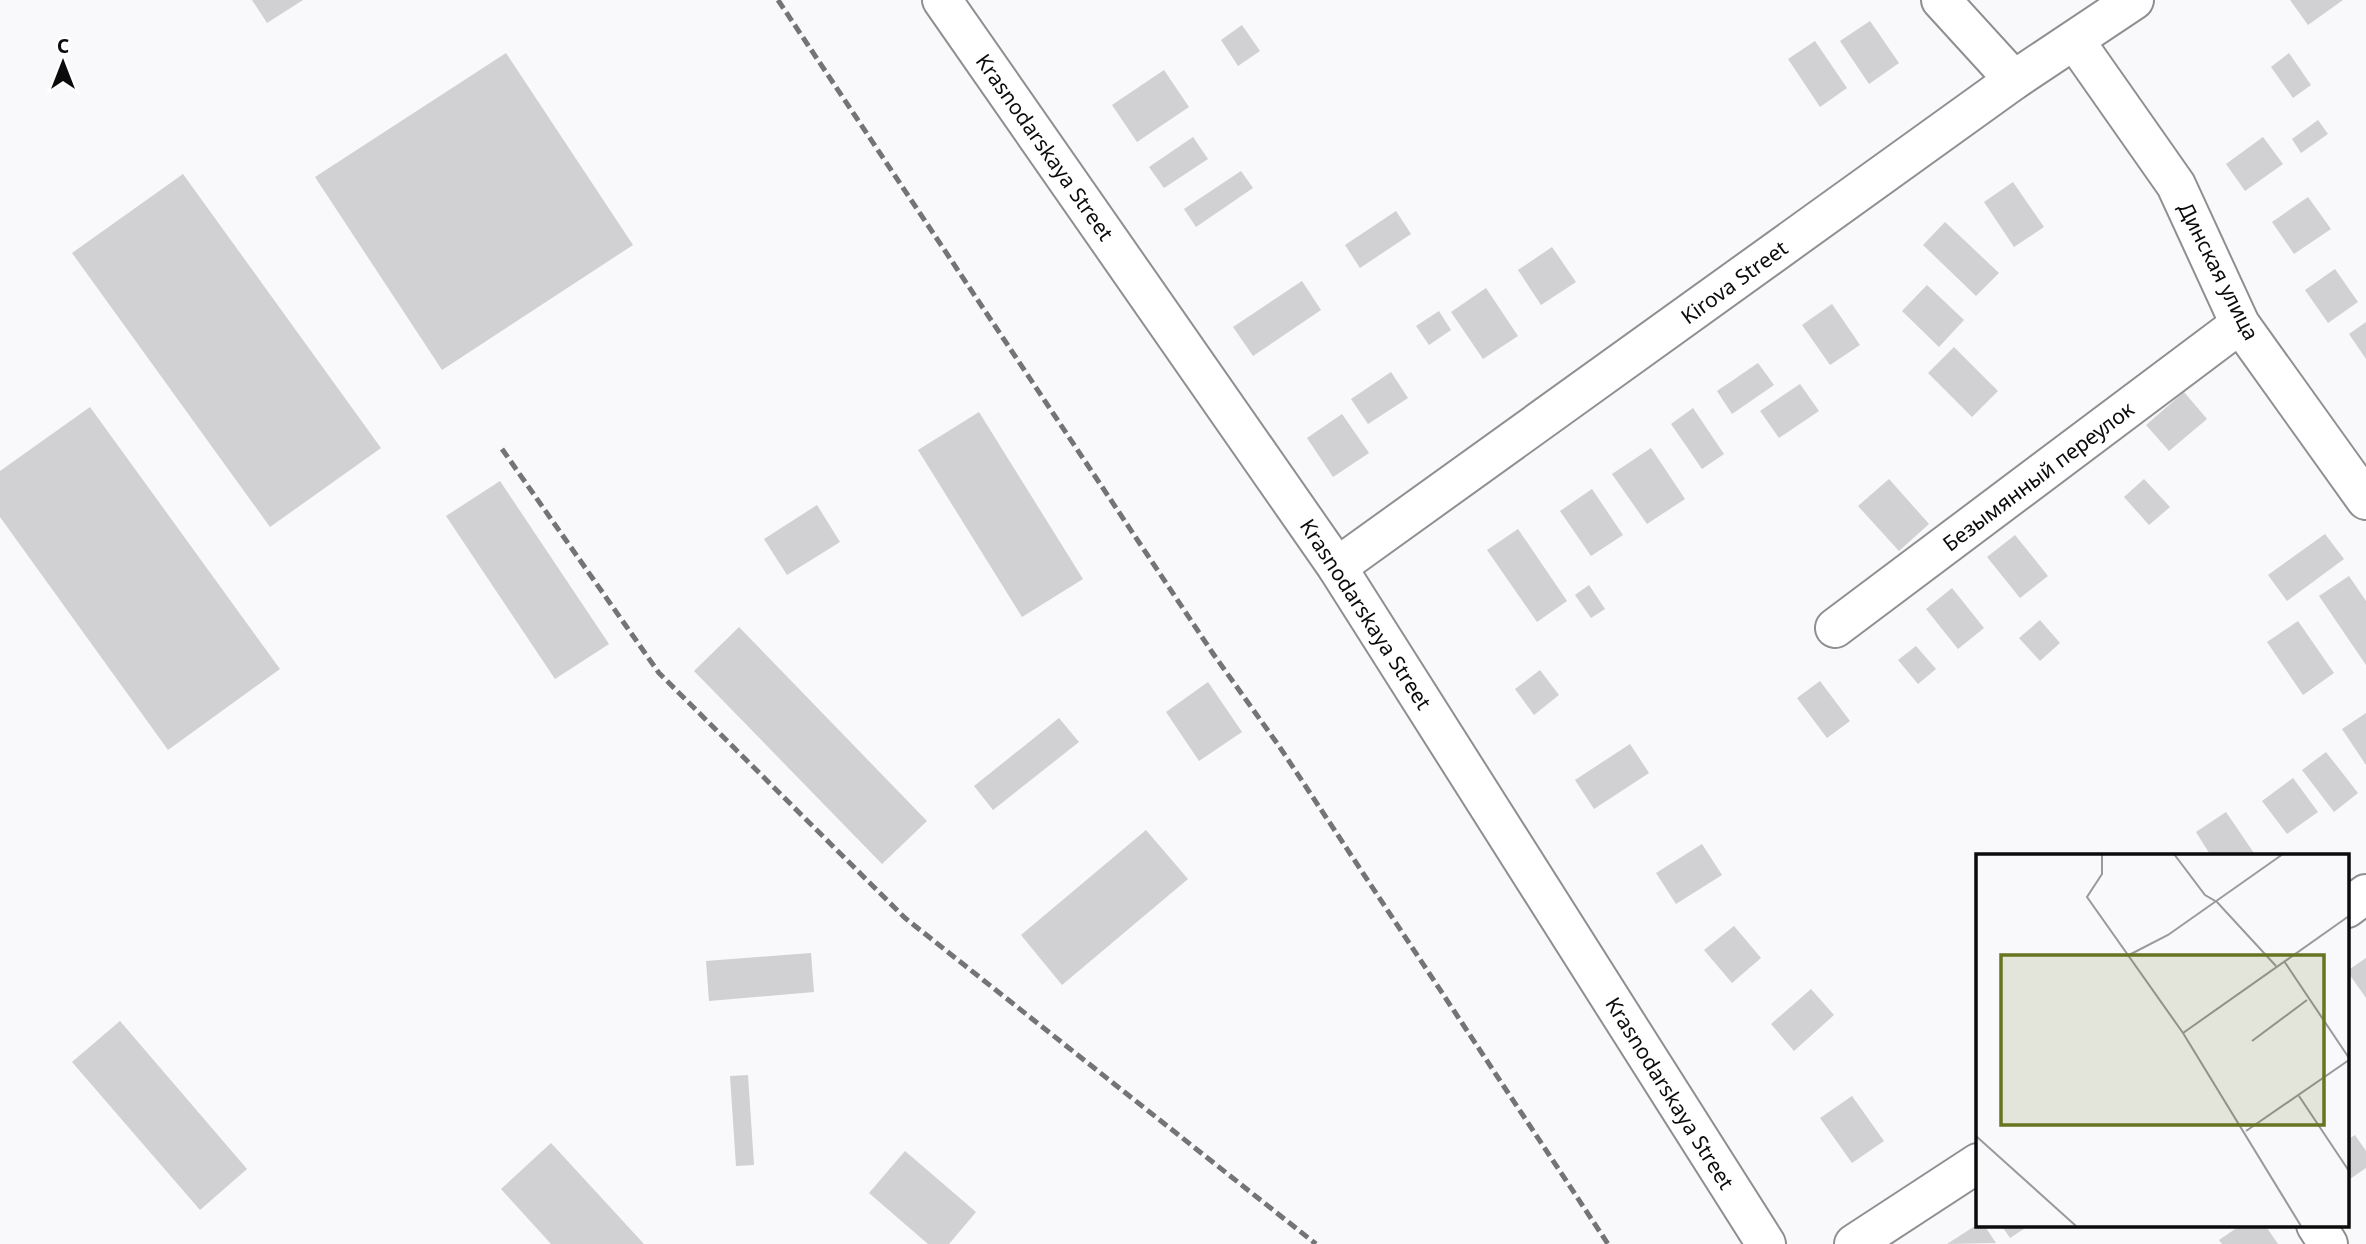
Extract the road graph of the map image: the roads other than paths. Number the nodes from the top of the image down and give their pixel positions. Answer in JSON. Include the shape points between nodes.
{"nodes":[{"id":1,"x":942,"y":0,"type":"edge"},
{"id":2,"x":1941,"y":0,"type":"edge"},
{"id":3,"x":2134,"y":0,"type":"edge"},
{"id":4,"x":2075,"y":41,"type":"junction"},
{"id":5,"x":2014,"y":80,"type":"junction"},
{"id":6,"x":2240,"y":324,"type":"junction"},
{"id":7,"x":2366,"y":500,"type":"edge"},
{"id":8,"x":1337,"y":567,"type":"junction"},
{"id":9,"x":1835,"y":628,"type":"dead end"},
{"id":10,"x":2366,"y":894,"type":"edge"},
{"id":11,"x":2348,"y":907,"type":"edge"},
{"id":12,"x":1976,"y":1164,"type":"edge"},
{"id":13,"x":2317,"y":1226,"type":"edge"},
{"id":14,"x":1766,"y":1244,"type":"edge"},
{"id":15,"x":1854,"y":1244,"type":"edge"},
{"id":16,"x":2328,"y":1244,"type":"edge"}],
"edges":[{"from":1,"to":8,"type":"street","name":"Krasnodarskaya Street"},
{"from":2,"to":5,"type":"street"},
{"from":3,"to":4,"type":"street","name":"Kirova Street"},
{"from":4,"to":5,"type":"street","name":"Kirova Street"},
{"from":4,"to":6,"type":"street","name":"Динская улица","via":[[2176,185]]},
{"from":5,"to":8,"type":"street","name":"Kirova Street"},
{"from":6,"to":7,"type":"street","name":"Динская улица"},
{"from":6,"to":9,"type":"street","name":"Безымянный переулок"},
{"from":8,"to":14,"type":"street","name":"Krasnodarskaya Street"},
{"from":10,"to":11,"type":"street"},
{"from":12,"to":15,"type":"street"},
{"from":13,"to":16,"type":"street"}]}
